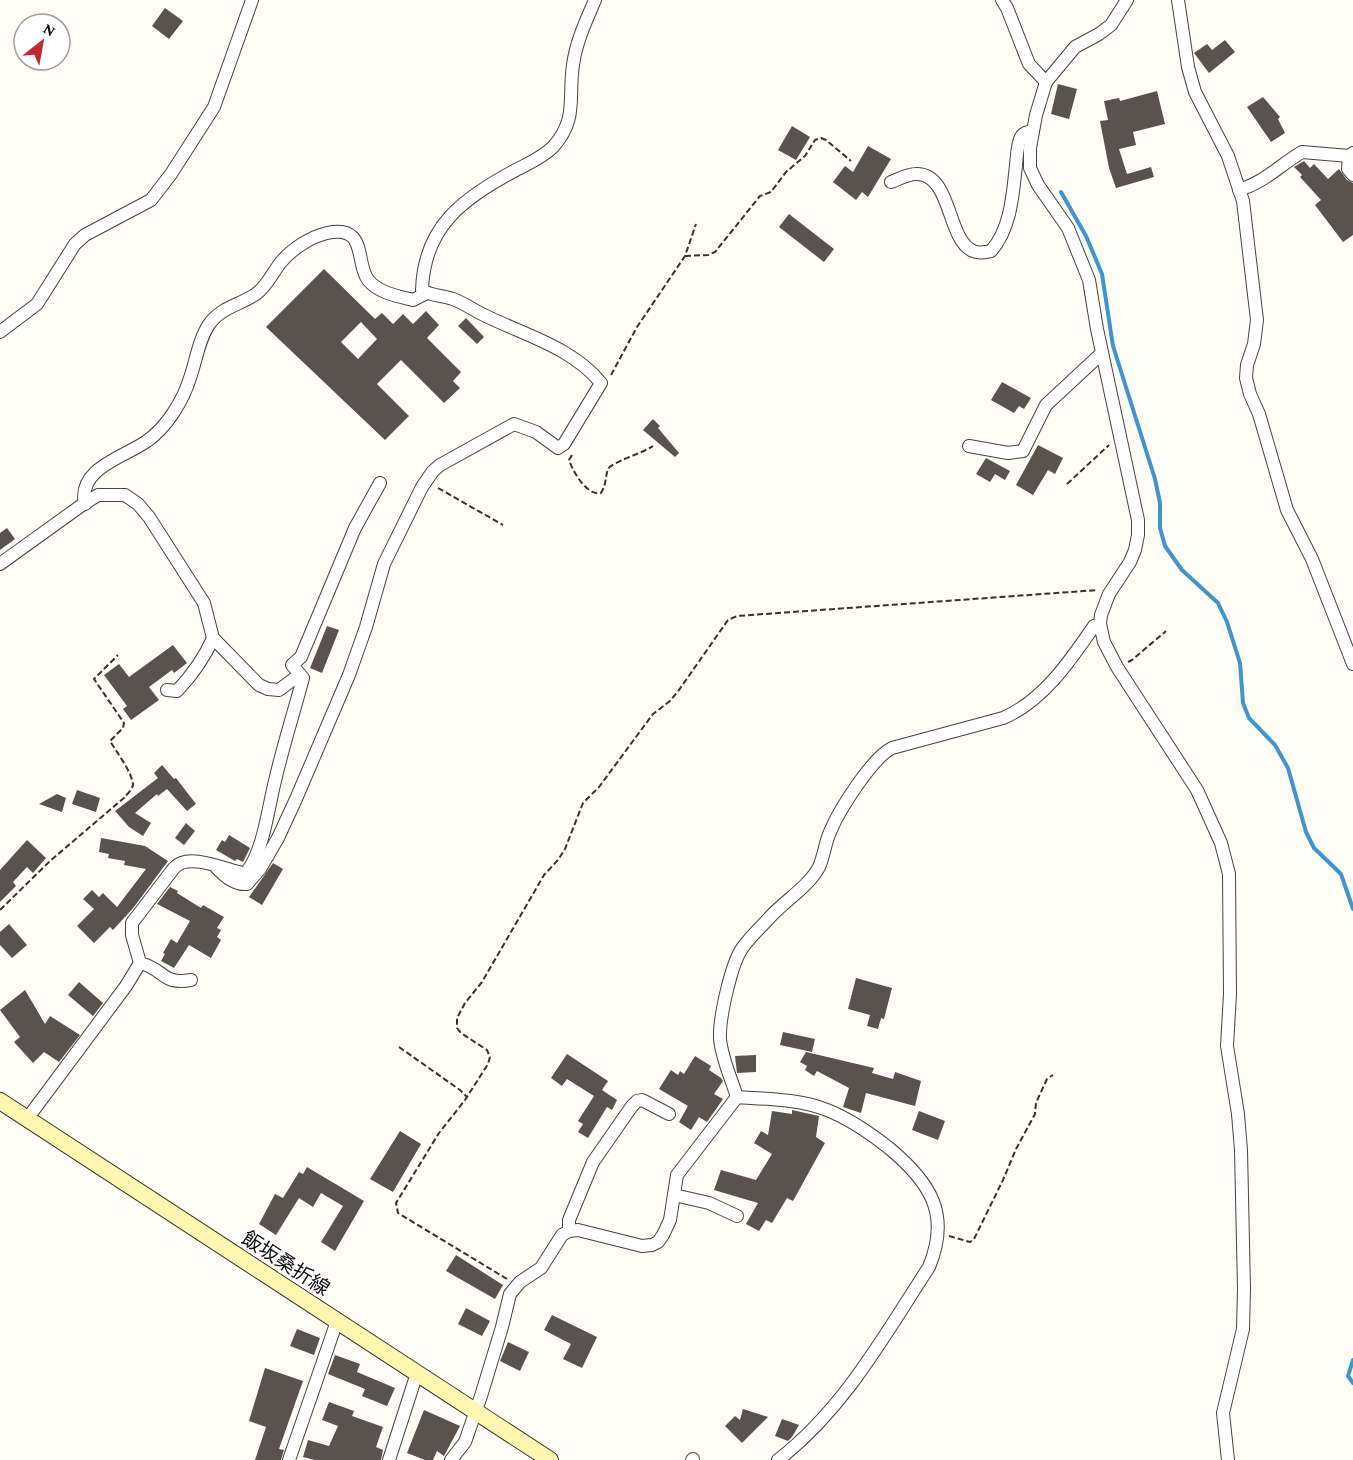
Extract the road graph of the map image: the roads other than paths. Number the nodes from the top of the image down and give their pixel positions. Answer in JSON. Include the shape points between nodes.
{"nodes":[{"id":1,"x":252,"y":0,"type":"edge"},
{"id":2,"x":595,"y":0,"type":"edge"},
{"id":3,"x":1002,"y":0,"type":"edge"},
{"id":4,"x":1128,"y":0,"type":"edge"},
{"id":5,"x":1178,"y":0,"type":"edge"},
{"id":6,"x":1046,"y":82,"type":"junction"},
{"id":7,"x":1033,"y":131,"type":"junction"},
{"id":8,"x":1351,"y":155,"type":"edge"},
{"id":9,"x":1353,"y":176,"type":"edge"},
{"id":10,"x":891,"y":182,"type":"dead end"},
{"id":11,"x":1239,"y":190,"type":"junction"},
{"id":12,"x":427,"y":293,"type":"junction"},
{"id":13,"x":0,"y":332,"type":"edge"},
{"id":14,"x":1102,"y":352,"type":"junction"},
{"id":15,"x":969,"y":446,"type":"dead end"},
{"id":16,"x":380,"y":483,"type":"dead end"},
{"id":17,"x":85,"y":504,"type":"junction"},
{"id":18,"x":0,"y":564,"type":"edge"},
{"id":19,"x":1094,"y":626,"type":"dead end"},
{"id":20,"x":213,"y":638,"type":"junction"},
{"id":21,"x":1353,"y":664,"type":"edge"},
{"id":22,"x":299,"y":675,"type":"junction"},
{"id":23,"x":167,"y":690,"type":"dead end"},
{"id":24,"x":216,"y":867,"type":"junction"},
{"id":25,"x":140,"y":963,"type":"junction"},
{"id":26,"x":191,"y":980,"type":"dead end"},
{"id":27,"x":737,"y":1097,"type":"junction"},
{"id":28,"x":0,"y":1101,"type":"edge"},
{"id":29,"x":669,"y":1114,"type":"dead end"},
{"id":30,"x":27,"y":1119,"type":"junction"},
{"id":31,"x":674,"y":1195,"type":"junction"},
{"id":32,"x":737,"y":1216,"type":"dead end"},
{"id":33,"x":568,"y":1231,"type":"junction"},
{"id":34,"x":337,"y":1321,"type":"junction"},
{"id":35,"x":417,"y":1373,"type":"junction"},
{"id":36,"x":475,"y":1411,"type":"junction"},
{"id":37,"x":289,"y":1460,"type":"edge"},
{"id":38,"x":389,"y":1460,"type":"edge"},
{"id":39,"x":451,"y":1460,"type":"edge"},
{"id":40,"x":550,"y":1460,"type":"edge"},
{"id":41,"x":778,"y":1460,"type":"edge"},
{"id":42,"x":1228,"y":1460,"type":"edge"}],
"edges":[{"from":1,"to":13,"type":"street","via":[[214,107],[171,174],[151,200],[75,244],[37,304]]},
{"from":2,"to":12,"type":"street","via":[[578,44],[570,120],[561,137],[543,156],[479,191],[446,219],[425,266],[422,290]]},
{"from":3,"to":6,"type":"street","via":[[1029,64]]},
{"from":4,"to":6,"type":"street","via":[[1111,25],[1075,47]]},
{"from":5,"to":11,"type":"street","via":[[1195,92],[1221,138]]},
{"from":6,"to":7,"type":"street"},
{"from":7,"to":10,"type":"street","via":[[1025,132],[1018,146],[1013,198],[1000,238],[991,251],[971,251],[963,243],[937,185],[927,176],[917,174]]},
{"from":7,"to":14,"type":"street","via":[[1030,168],[1068,228],[1082,260]]},
{"from":8,"to":9,"type":"street","via":[[1348,169]]},
{"from":8,"to":11,"type":"street","via":[[1302,152],[1278,171]]},
{"from":11,"to":21,"type":"street","via":[[1257,320],[1246,378],[1287,510],[1312,559]]},
{"from":12,"to":17,"type":"street","via":[[413,300],[374,286],[364,274],[358,245],[349,236],[335,232],[311,239],[282,261],[256,294],[222,311],[209,324],[185,392],[165,424],[155,436],[93,474],[84,488]]},
{"from":12,"to":24,"type":"street","via":[[454,299],[542,341],[574,359],[601,383],[558,448],[525,427],[511,425],[440,465],[426,481],[384,564],[349,675],[278,838],[247,884],[224,876]]},
{"from":14,"to":15,"type":"street","via":[[1046,405],[1023,451],[1008,453]]},
{"from":14,"to":42,"type":"street","via":[[1138,520],[1130,562],[1101,615],[1104,642],[1197,790],[1221,843],[1228,874],[1227,1046],[1241,1150],[1244,1289],[1243,1329],[1223,1413]]},
{"from":16,"to":22,"type":"street","via":[[355,528],[301,657],[292,665]]},
{"from":17,"to":18,"type":"street"},
{"from":17,"to":20,"type":"street","via":[[98,495],[114,494],[125,495],[138,504],[204,603]]},
{"from":19,"to":27,"type":"street","via":[[1048,685],[1017,712],[892,748],[873,764],[830,832],[813,875],[771,915],[738,956],[720,1024],[720,1042]]},
{"from":20,"to":22,"type":"street","via":[[267,689],[279,690]]},
{"from":20,"to":23,"type":"street","via":[[192,676],[177,691]]},
{"from":22,"to":24,"type":"street","via":[[303,678],[254,860],[246,873]]},
{"from":24,"to":25,"type":"street","via":[[190,861],[174,868],[132,923]]},
{"from":25,"to":26,"type":"street","via":[[173,982]]},
{"from":25,"to":30,"type":"street"},
{"from":27,"to":31,"type":"street","via":[[677,1174]]},
{"from":27,"to":41,"type":"street","via":[[794,1101],[826,1109],[870,1132],[913,1168],[930,1191],[936,1211],[938,1232],[929,1267],[860,1374],[808,1435]]},
{"from":28,"to":30,"type":"main road","name":"飯坂桑折線"},
{"from":29,"to":33,"type":"street","via":[[637,1101],[593,1162]]},
{"from":30,"to":34,"type":"main road","name":"飯坂桑折線"},
{"from":31,"to":32,"type":"street","via":[[709,1203]]},
{"from":31,"to":33,"type":"street","via":[[670,1220],[658,1242],[652,1245]]},
{"from":33,"to":36,"type":"street","via":[[541,1269],[510,1294]]},
{"from":34,"to":35,"type":"main road","name":"飯坂桑折線"},
{"from":34,"to":37,"type":"street"},
{"from":35,"to":36,"type":"main road","name":"飯坂桑折線"},
{"from":35,"to":38,"type":"street"},
{"from":36,"to":39,"type":"street","via":[[465,1442]]},
{"from":36,"to":40,"type":"main road","name":"飯坂桑折線"}]}
